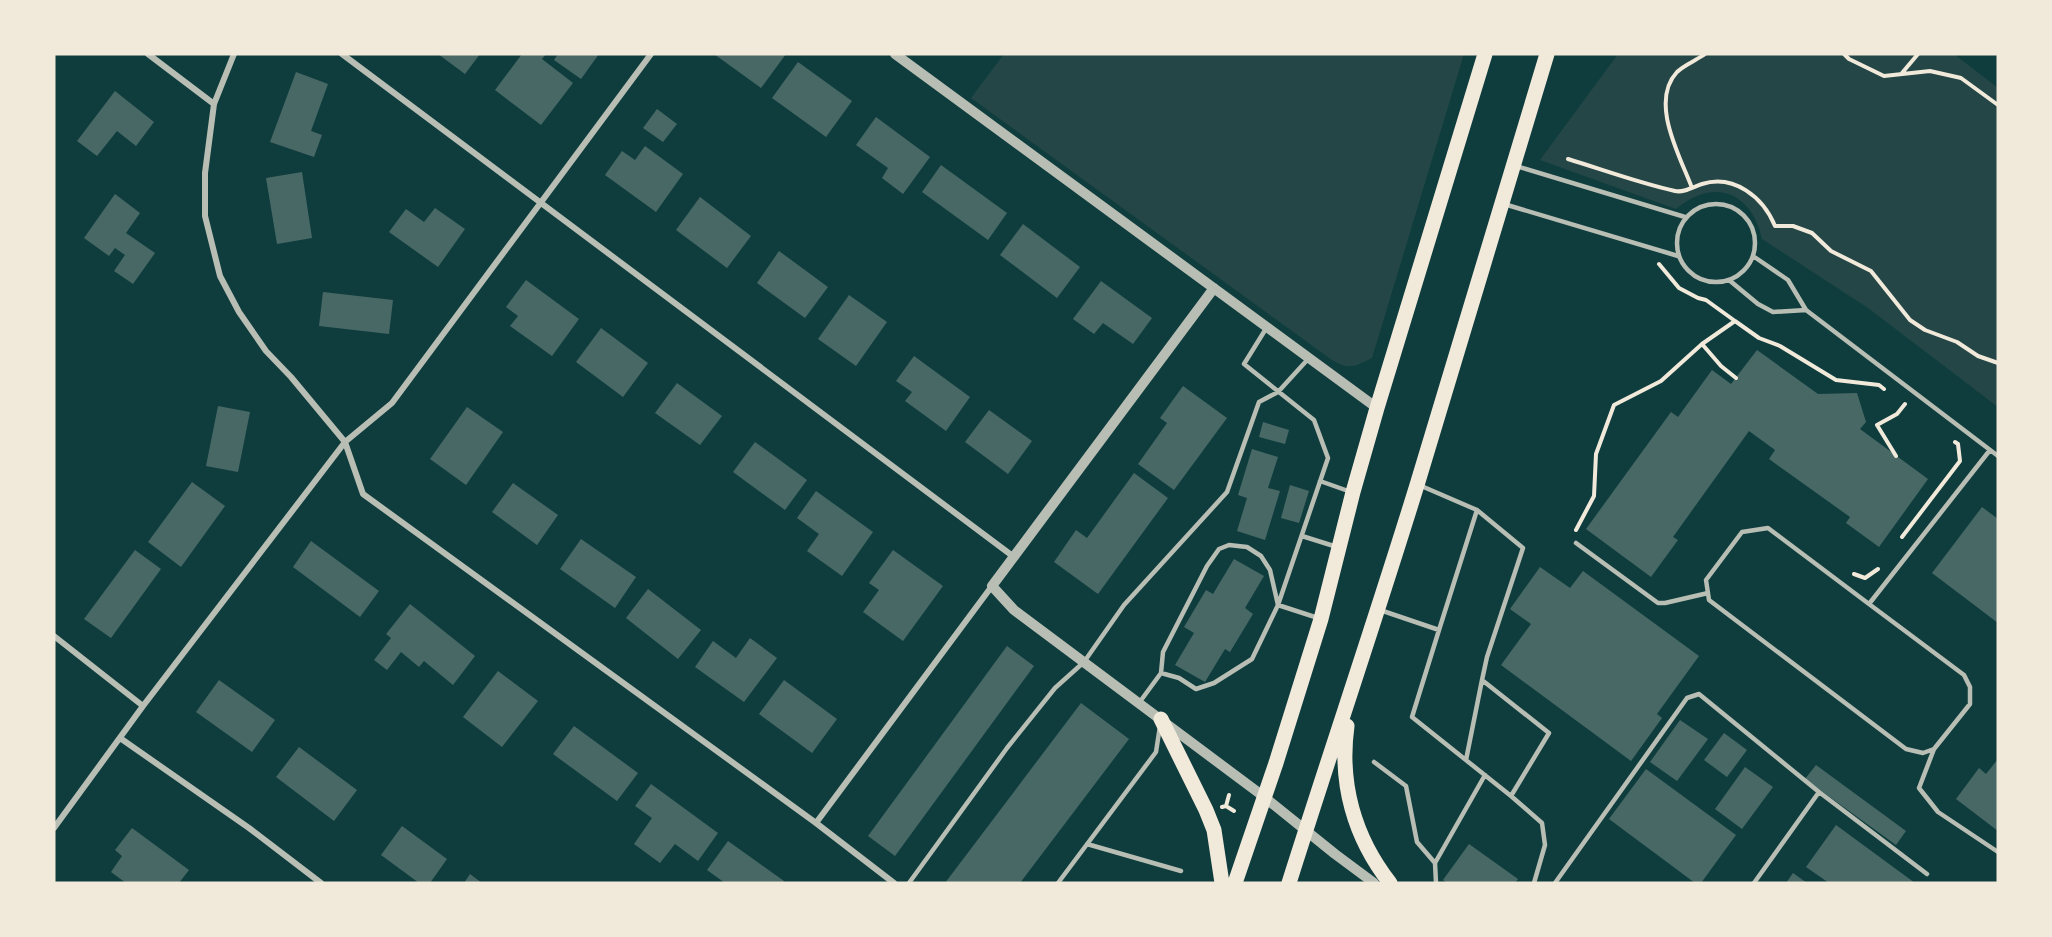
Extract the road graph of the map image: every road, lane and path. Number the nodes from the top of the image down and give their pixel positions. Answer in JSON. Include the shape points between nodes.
{"nodes":[{"id":1,"x":148,"y":54,"type":"edge"},
{"id":2,"x":234,"y":54,"type":"edge"},
{"id":3,"x":342,"y":54,"type":"edge"},
{"id":4,"x":651,"y":54,"type":"edge"},
{"id":5,"x":895,"y":54,"type":"edge"},
{"id":6,"x":1485,"y":54,"type":"edge"},
{"id":7,"x":1547,"y":54,"type":"edge"},
{"id":8,"x":1705,"y":54,"type":"edge"},
{"id":9,"x":1844,"y":54,"type":"edge"},
{"id":10,"x":1918,"y":54,"type":"edge"},
{"id":11,"x":1902,"y":74,"type":"junction"},
{"id":12,"x":214,"y":104,"type":"junction"},
{"id":13,"x":1998,"y":105,"type":"edge"},
{"id":14,"x":1568,"y":159,"type":"dead end"},
{"id":15,"x":1513,"y":166,"type":"junction"},
{"id":16,"x":1692,"y":188,"type":"junction"},
{"id":17,"x":541,"y":202,"type":"junction"},
{"id":18,"x":1501,"y":203,"type":"junction"},
{"id":19,"x":1685,"y":217,"type":"junction"},
{"id":20,"x":1678,"y":256,"type":"junction"},
{"id":21,"x":1753,"y":256,"type":"junction"},
{"id":22,"x":1729,"y":280,"type":"junction"},
{"id":23,"x":1214,"y":288,"type":"junction"},
{"id":24,"x":1706,"y":300,"type":"dead end"},
{"id":25,"x":1806,"y":310,"type":"junction"},
{"id":26,"x":1735,"y":321,"type":"junction"},
{"id":27,"x":1267,"y":327,"type":"junction"},
{"id":28,"x":1702,"y":344,"type":"junction"},
{"id":29,"x":1309,"y":358,"type":"junction"},
{"id":30,"x":1998,"y":363,"type":"edge"},
{"id":31,"x":1736,"y":378,"type":"dead end"},
{"id":32,"x":1887,"y":391,"type":"dead end"},
{"id":33,"x":1278,"y":392,"type":"junction"},
{"id":34,"x":1896,"y":397,"type":"dead end"},
{"id":35,"x":1905,"y":404,"type":"junction"},
{"id":36,"x":1377,"y":408,"type":"junction"},
{"id":37,"x":1914,"y":410,"type":"dead end"},
{"id":38,"x":1950,"y":436,"type":"dead end"},
{"id":39,"x":345,"y":442,"type":"junction"},
{"id":40,"x":1990,"y":450,"type":"junction"},
{"id":41,"x":1896,"y":456,"type":"dead end"},
{"id":42,"x":1998,"y":456,"type":"edge"},
{"id":43,"x":1320,"y":482,"type":"junction"},
{"id":44,"x":1417,"y":485,"type":"junction"},
{"id":45,"x":1353,"y":492,"type":"junction"},
{"id":46,"x":1477,"y":510,"type":"junction"},
{"id":47,"x":1302,"y":537,"type":"junction"},
{"id":48,"x":1576,"y":543,"type":"joint"},
{"id":49,"x":1898,"y":543,"type":"dead end"},
{"id":50,"x":1338,"y":547,"type":"junction"},
{"id":51,"x":1014,"y":557,"type":"junction"},
{"id":52,"x":1884,"y":561,"type":"dead end"},
{"id":53,"x":1854,"y":574,"type":"dead end"},
{"id":54,"x":992,"y":586,"type":"junction"},
{"id":55,"x":1708,"y":593,"type":"junction"},
{"id":56,"x":1869,"y":604,"type":"junction"},
{"id":57,"x":1278,"y":605,"type":"junction"},
{"id":58,"x":1378,"y":609,"type":"junction"},
{"id":59,"x":1321,"y":619,"type":"junction"},
{"id":60,"x":1439,"y":630,"type":"junction"},
{"id":61,"x":54,"y":636,"type":"edge"},
{"id":62,"x":1084,"y":662,"type":"junction"},
{"id":63,"x":1161,"y":673,"type":"junction"},
{"id":64,"x":1482,"y":680,"type":"junction"},
{"id":65,"x":1352,"y":688,"type":"junction"},
{"id":66,"x":1139,"y":703,"type":"junction"},
{"id":67,"x":143,"y":706,"type":"junction"},
{"id":68,"x":1161,"y":719,"type":"junction"},
{"id":69,"x":120,"y":738,"type":"junction"},
{"id":70,"x":1934,"y":749,"type":"junction"},
{"id":71,"x":1466,"y":760,"type":"junction"},
{"id":72,"x":1374,"y":762,"type":"dead end"},
{"id":73,"x":1485,"y":775,"type":"junction"},
{"id":74,"x":1819,"y":792,"type":"junction"},
{"id":75,"x":1229,"y":795,"type":"dead end"},
{"id":76,"x":1263,"y":796,"type":"junction"},
{"id":77,"x":1511,"y":796,"type":"junction"},
{"id":78,"x":1234,"y":811,"type":"dead end"},
{"id":79,"x":816,"y":823,"type":"junction"},
{"id":80,"x":54,"y":828,"type":"edge"},
{"id":81,"x":1304,"y":830,"type":"junction"},
{"id":82,"x":1088,"y":844,"type":"junction"},
{"id":83,"x":1998,"y":852,"type":"edge"},
{"id":84,"x":1435,"y":863,"type":"junction"},
{"id":85,"x":1181,"y":871,"type":"dead end"},
{"id":86,"x":1927,"y":874,"type":"dead end"},
{"id":87,"x":321,"y":883,"type":"edge"},
{"id":88,"x":894,"y":883,"type":"edge"},
{"id":89,"x":909,"y":883,"type":"edge"},
{"id":90,"x":1058,"y":883,"type":"edge"},
{"id":91,"x":1222,"y":883,"type":"edge"},
{"id":92,"x":1235,"y":883,"type":"edge"},
{"id":93,"x":1289,"y":883,"type":"edge"},
{"id":94,"x":1374,"y":883,"type":"edge"},
{"id":95,"x":1390,"y":883,"type":"edge"},
{"id":96,"x":1436,"y":883,"type":"edge"},
{"id":97,"x":1534,"y":883,"type":"edge"},
{"id":98,"x":1555,"y":883,"type":"edge"},
{"id":99,"x":1754,"y":883,"type":"edge"}],
"edges":[{"from":1,"to":12,"type":"street"},
{"from":2,"to":12,"type":"street"},
{"from":3,"to":17,"type":"street"},
{"from":4,"to":17,"type":"street"},
{"from":5,"to":23,"type":"street"},
{"from":6,"to":36,"type":"main road"},
{"from":7,"to":15,"type":"main road"},
{"from":8,"to":16,"type":"path","via":[[1677,73],[1665,95],[1668,126]]},
{"from":9,"to":11,"type":"path","via":[[1884,76]]},
{"from":10,"to":11,"type":"path"},
{"from":11,"to":13,"type":"path","via":[[1930,71],[1961,78]]},
{"from":12,"to":39,"type":"street","via":[[205,173],[206,216],[220,276],[266,351]]},
{"from":14,"to":16,"type":"path","via":[[1679,192]]},
{"from":15,"to":18,"type":"main road"},
{"from":15,"to":19,"type":"lane"},
{"from":16,"to":30,"type":"path","via":[[1713,182],[1746,190],[1763,203],[1775,226],[1793,226],[1812,233],[1831,251],[1871,271],[1911,320],[1925,330]]},
{"from":17,"to":39,"type":"street","via":[[392,403]]},
{"from":17,"to":51,"type":"street"},
{"from":18,"to":20,"type":"lane"},
{"from":18,"to":44,"type":"main road"},
{"from":19,"to":20,"type":"lane","via":[[1678,229]]},
{"from":19,"to":21,"type":"lane","via":[[1709,204],[1735,208],[1753,229]]},
{"from":20,"to":22,"type":"lane","via":[[1692,276],[1715,283]]},
{"from":21,"to":22,"type":"lane","via":[[1748,267]]},
{"from":21,"to":25,"type":"lane","via":[[1788,280]]},
{"from":22,"to":25,"type":"lane","via":[[1773,312]]},
{"from":23,"to":27,"type":"street"},
{"from":23,"to":51,"type":"street"},
{"from":24,"to":26,"type":"path"},
{"from":25,"to":40,"type":"lane"},
{"from":26,"to":28,"type":"path"},
{"from":26,"to":32,"type":"path","via":[[1836,380],[1879,385]]},
{"from":27,"to":29,"type":"street"},
{"from":27,"to":33,"type":"lane","via":[[1244,364]]},
{"from":28,"to":31,"type":"path"},
{"from":28,"to":48,"type":"path","via":[[1661,381],[1614,405],[1596,454],[1594,496],[1576,528]]},
{"from":29,"to":33,"type":"lane"},
{"from":29,"to":36,"type":"street"},
{"from":33,"to":43,"type":"lane","via":[[1314,420],[1328,458]]},
{"from":33,"to":62,"type":"lane","via":[[1259,402],[1227,492],[1124,605]]},
{"from":34,"to":35,"type":"path"},
{"from":35,"to":37,"type":"path"},
{"from":35,"to":41,"type":"path","via":[[1898,414],[1877,425]]},
{"from":36,"to":45,"type":"main road"},
{"from":38,"to":49,"type":"path","via":[[1958,444],[1960,461]]},
{"from":39,"to":67,"type":"street"},
{"from":39,"to":79,"type":"street","via":[[363,494]]},
{"from":40,"to":42,"type":"lane"},
{"from":40,"to":56,"type":"lane"},
{"from":43,"to":45,"type":"lane"},
{"from":43,"to":47,"type":"lane"},
{"from":44,"to":46,"type":"lane"},
{"from":44,"to":58,"type":"main road"},
{"from":45,"to":50,"type":"main road"},
{"from":46,"to":60,"type":"lane"},
{"from":46,"to":64,"type":"lane","via":[[1523,548]]},
{"from":47,"to":50,"type":"lane"},
{"from":47,"to":57,"type":"lane"},
{"from":48,"to":55,"type":"lane","via":[[1658,603]]},
{"from":50,"to":59,"type":"main road"},
{"from":51,"to":54,"type":"street"},
{"from":52,"to":53,"type":"path","via":[[1865,578]]},
{"from":54,"to":62,"type":"street","via":[[1014,610]]},
{"from":54,"to":79,"type":"street"},
{"from":55,"to":56,"type":"lane","via":[[1706,580],[1742,532],[1768,528]]},
{"from":55,"to":70,"type":"lane","via":[[1709,600],[1906,749],[1923,753]]},
{"from":56,"to":70,"type":"lane","via":[[1964,675],[1970,687],[1970,704]]},
{"from":57,"to":59,"type":"lane"},
{"from":57,"to":63,"type":"lane","via":[[1252,659],[1214,683],[1196,689]]},
{"from":57,"to":63,"type":"lane","via":[[1270,570],[1261,556],[1229,544],[1219,549],[1163,652]]},
{"from":58,"to":60,"type":"lane"},
{"from":58,"to":65,"type":"main road"},
{"from":59,"to":76,"type":"main road"},
{"from":60,"to":71,"type":"lane","via":[[1412,717]]},
{"from":61,"to":67,"type":"street"},
{"from":62,"to":66,"type":"street"},
{"from":62,"to":89,"type":"lane","via":[[1054,688],[1006,748]]},
{"from":63,"to":66,"type":"lane"},
{"from":64,"to":71,"type":"lane"},
{"from":64,"to":77,"type":"lane","via":[[1549,733]]},
{"from":65,"to":81,"type":"main road"},
{"from":65,"to":95,"type":"main road","via":[[1344,746],[1346,785],[1364,840]]},
{"from":66,"to":68,"type":"street"},
{"from":67,"to":69,"type":"street"},
{"from":68,"to":76,"type":"street"},
{"from":68,"to":82,"type":"lane","via":[[1156,752]]},
{"from":68,"to":91,"type":"main road","via":[[1214,830]]},
{"from":69,"to":80,"type":"street"},
{"from":69,"to":87,"type":"street"},
{"from":70,"to":83,"type":"lane","via":[[1919,788],[1938,812]]},
{"from":71,"to":73,"type":"lane"},
{"from":72,"to":84,"type":"lane","via":[[1406,786],[1417,842]]},
{"from":73,"to":77,"type":"lane"},
{"from":73,"to":84,"type":"lane"},
{"from":74,"to":86,"type":"lane"},
{"from":74,"to":98,"type":"lane","via":[[1699,694],[1687,698]]},
{"from":74,"to":99,"type":"lane"},
{"from":75,"to":78,"type":"path","via":[[1223,806]]},
{"from":76,"to":81,"type":"street"},
{"from":76,"to":92,"type":"main road"},
{"from":77,"to":97,"type":"lane","via":[[1542,823],[1545,844]]},
{"from":79,"to":88,"type":"street"},
{"from":81,"to":93,"type":"main road"},
{"from":81,"to":94,"type":"street"},
{"from":82,"to":85,"type":"lane"},
{"from":82,"to":90,"type":"lane"},
{"from":84,"to":96,"type":"lane"}]}
